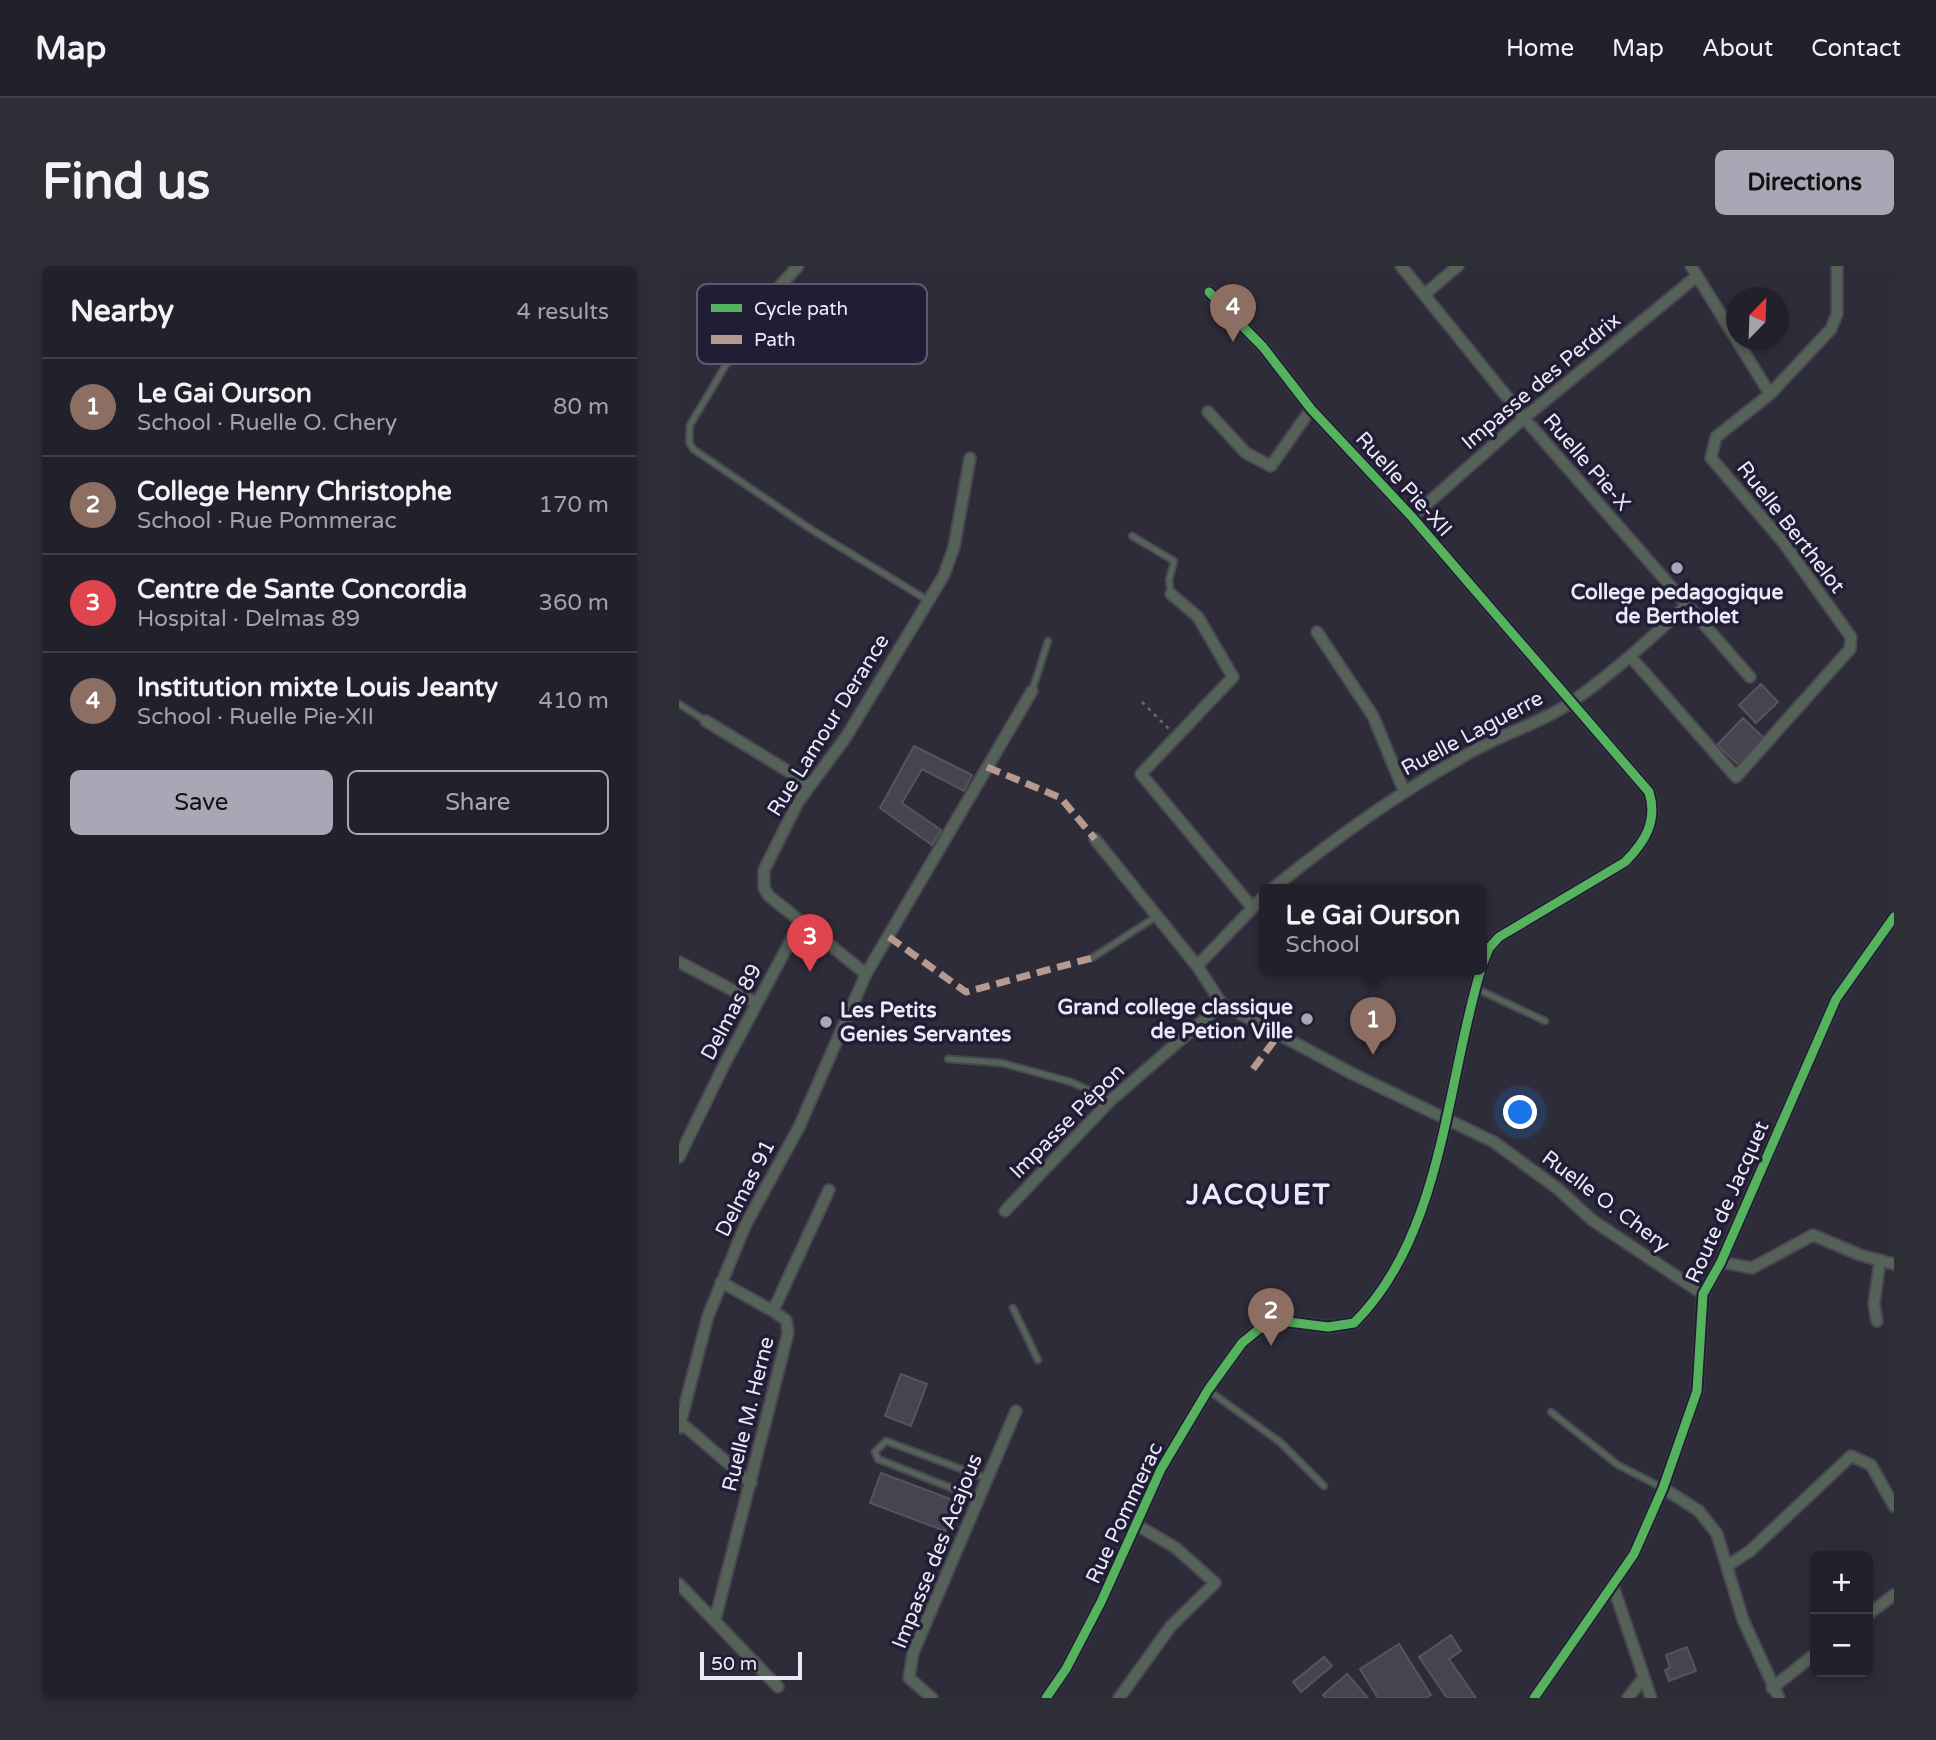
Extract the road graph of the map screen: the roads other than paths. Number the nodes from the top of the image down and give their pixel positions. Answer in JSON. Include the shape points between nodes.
{"nodes":[{"id":1,"x":797,"y":266,"type":"edge"},
{"id":2,"x":1401,"y":266,"type":"edge"},
{"id":3,"x":1458,"y":266,"type":"edge"},
{"id":4,"x":1837,"y":266,"type":"edge"},
{"id":5,"x":1694,"y":271,"type":"edge"},
{"id":6,"x":781,"y":284,"type":"edge"},
{"id":7,"x":1209,"y":292,"type":"dead end"},
{"id":8,"x":1425,"y":294,"type":"junction"},
{"id":9,"x":726,"y":364,"type":"edge"},
{"id":10,"x":1770,"y":394,"type":"junction"},
{"id":11,"x":1311,"y":409,"type":"junction"},
{"id":12,"x":1208,"y":412,"type":"dead end"},
{"id":13,"x":1524,"y":418,"type":"junction"},
{"id":14,"x":970,"y":458,"type":"dead end"},
{"id":15,"x":1412,"y":517,"type":"junction"},
{"id":16,"x":1132,"y":536,"type":"dead end"},
{"id":17,"x":1171,"y":594,"type":"joint"},
{"id":18,"x":929,"y":601,"type":"junction"},
{"id":19,"x":1686,"y":606,"type":"junction"},
{"id":20,"x":1317,"y":632,"type":"dead end"},
{"id":21,"x":1048,"y":641,"type":"dead end"},
{"id":22,"x":1630,"y":656,"type":"junction"},
{"id":23,"x":1750,"y":677,"type":"dead end"},
{"id":24,"x":1032,"y":691,"type":"joint"},
{"id":25,"x":1570,"y":703,"type":"junction"},
{"id":26,"x":679,"y":704,"type":"edge"},
{"id":27,"x":706,"y":721,"type":"joint"},
{"id":28,"x":809,"y":784,"type":"junction"},
{"id":29,"x":1404,"y":791,"type":"junction"},
{"id":30,"x":1095,"y":839,"type":"dead end"},
{"id":31,"x":1278,"y":884,"type":"edge"},
{"id":32,"x":1259,"y":900,"type":"edge"},
{"id":33,"x":1251,"y":906,"type":"junction"},
{"id":34,"x":1157,"y":916,"type":"junction"},
{"id":35,"x":1894,"y":917,"type":"edge"},
{"id":36,"x":800,"y":923,"type":"junction"},
{"id":37,"x":1487,"y":953,"type":"edge"},
{"id":38,"x":1092,"y":958,"type":"dead end"},
{"id":39,"x":679,"y":962,"type":"edge"},
{"id":40,"x":1197,"y":966,"type":"junction"},
{"id":41,"x":866,"y":974,"type":"junction"},
{"id":42,"x":1479,"y":975,"type":"edge"},
{"id":43,"x":1475,"y":988,"type":"junction"},
{"id":44,"x":757,"y":1003,"type":"junction"},
{"id":45,"x":1222,"y":1004,"type":"junction"},
{"id":46,"x":1545,"y":1021,"type":"dead end"},
{"id":47,"x":949,"y":1059,"type":"dead end"},
{"id":48,"x":1111,"y":1100,"type":"junction"},
{"id":49,"x":1445,"y":1116,"type":"junction"},
{"id":50,"x":679,"y":1157,"type":"edge"},
{"id":51,"x":829,"y":1190,"type":"dead end"},
{"id":52,"x":1005,"y":1211,"type":"dead end"},
{"id":53,"x":1880,"y":1260,"type":"junction"},
{"id":54,"x":1721,"y":1262,"type":"junction"},
{"id":55,"x":1894,"y":1264,"type":"edge"},
{"id":56,"x":721,"y":1282,"type":"junction"},
{"id":57,"x":1703,"y":1294,"type":"junction"},
{"id":58,"x":1013,"y":1308,"type":"dead end"},
{"id":59,"x":773,"y":1311,"type":"junction"},
{"id":60,"x":1877,"y":1321,"type":"dead end"},
{"id":61,"x":1038,"y":1360,"type":"dead end"},
{"id":62,"x":1208,"y":1390,"type":"junction"},
{"id":63,"x":1016,"y":1411,"type":"dead end"},
{"id":64,"x":1551,"y":1412,"type":"dead end"},
{"id":65,"x":680,"y":1425,"type":"edge"},
{"id":66,"x":967,"y":1471,"type":"junction"},
{"id":67,"x":988,"y":1479,"type":"junction"},
{"id":68,"x":751,"y":1483,"type":"junction"},
{"id":69,"x":1324,"y":1486,"type":"dead end"},
{"id":70,"x":1663,"y":1488,"type":"junction"},
{"id":71,"x":1894,"y":1506,"type":"edge"},
{"id":72,"x":1135,"y":1524,"type":"junction"},
{"id":73,"x":1727,"y":1566,"type":"junction"},
{"id":74,"x":679,"y":1584,"type":"edge"},
{"id":75,"x":1613,"y":1586,"type":"junction"},
{"id":76,"x":1894,"y":1595,"type":"edge"},
{"id":77,"x":1873,"y":1610,"type":"edge"},
{"id":78,"x":715,"y":1620,"type":"junction"},
{"id":79,"x":1810,"y":1658,"type":"edge"},
{"id":80,"x":1644,"y":1677,"type":"junction"},
{"id":81,"x":778,"y":1687,"type":"dead end"},
{"id":82,"x":1772,"y":1688,"type":"junction"},
{"id":83,"x":932,"y":1698,"type":"edge"},
{"id":84,"x":1046,"y":1698,"type":"edge"},
{"id":85,"x":1119,"y":1698,"type":"edge"},
{"id":86,"x":1534,"y":1698,"type":"edge"},
{"id":87,"x":1628,"y":1698,"type":"edge"},
{"id":88,"x":1651,"y":1698,"type":"edge"},
{"id":89,"x":1779,"y":1698,"type":"edge"}],
"edges":[{"from":1,"to":6,"type":"street"},
{"from":2,"to":8,"type":"street","name":"Ruelle Pie-X"},
{"from":3,"to":8,"type":"street"},
{"from":4,"to":10,"type":"street","name":"Ruelle Berthelot","via":[[1837,314],[1831,329]]},
{"from":5,"to":10,"type":"street"},
{"from":5,"to":13,"type":"street","name":"Impasse des Perdrix"},
{"from":7,"to":11,"type":"street","name":"Ruelle Pie-XII","via":[[1263,347]]},
{"from":8,"to":13,"type":"street","name":"Ruelle Pie-X"},
{"from":9,"to":18,"type":"lane","via":[[690,425],[693,449],[812,530]]},
{"from":10,"to":22,"type":"street","name":"Ruelle Berthelot","via":[[1716,437],[1711,458],[1783,542],[1851,637],[1850,649],[1740,776],[1733,776]]},
{"from":11,"to":12,"type":"street","via":[[1271,466],[1246,453]]},
{"from":11,"to":15,"type":"street","name":"Ruelle Pie-XII"},
{"from":13,"to":15,"type":"street","name":"Impasse des Perdrix"},
{"from":13,"to":19,"type":"street","name":"Ruelle Pie-X"},
{"from":14,"to":18,"type":"street","name":"Rue Lamour Derance","via":[[954,547]]},
{"from":15,"to":25,"type":"street","name":"Ruelle Pie-XII"},
{"from":16,"to":17,"type":"lane","via":[[1174,561]]},
{"from":17,"to":33,"type":"street","via":[[1198,617],[1233,673],[1143,769],[1143,779]]},
{"from":18,"to":28,"type":"street","name":"Rue Lamour Derance","via":[[846,737]]},
{"from":19,"to":22,"type":"street","name":"Ruelle Laguerre"},
{"from":19,"to":23,"type":"street","name":"Ruelle Pie-X"},
{"from":20,"to":29,"type":"street","via":[[1373,716]]},
{"from":21,"to":24,"type":"lane"},
{"from":22,"to":25,"type":"street","name":"Ruelle Laguerre"},
{"from":24,"to":41,"type":"street","name":"Delmas 91"},
{"from":25,"to":29,"type":"street","name":"Ruelle Laguerre"},
{"from":25,"to":37,"type":"street","name":"Rue Pommerac","via":[[1649,792],[1652,820],[1641,846],[1625,862],[1499,937]]},
{"from":26,"to":27,"type":"lane"},
{"from":27,"to":28,"type":"street"},
{"from":28,"to":36,"type":"street","name":"Rue Lamour Derance","via":[[763,880],[769,896]]},
{"from":29,"to":31,"type":"street","name":"Ruelle Laguerre"},
{"from":30,"to":34,"type":"street"},
{"from":32,"to":33,"type":"street"},
{"from":33,"to":40,"type":"street"},
{"from":34,"to":38,"type":"lane"},
{"from":34,"to":40,"type":"street"},
{"from":35,"to":54,"type":"street","name":"Route de Jacquet","via":[[1836,999]]},
{"from":36,"to":41,"type":"street","name":"Rue Lamour Derance"},
{"from":36,"to":44,"type":"street","name":"Delmas 89"},
{"from":39,"to":44,"type":"street"},
{"from":40,"to":45,"type":"street"},
{"from":41,"to":56,"type":"street","name":"Delmas 91","via":[[820,1083]]},
{"from":42,"to":43,"type":"street","name":"Rue Pommerac"},
{"from":43,"to":46,"type":"lane"},
{"from":43,"to":49,"type":"street","name":"Rue Pommerac"},
{"from":44,"to":50,"type":"street","name":"Delmas 89"},
{"from":45,"to":48,"type":"street","name":"Impasse Pépon"},
{"from":45,"to":49,"type":"street","name":"Ruelle O. Chery","via":[[1353,1074]]},
{"from":47,"to":48,"type":"lane","via":[[1002,1063],[1071,1082]]},
{"from":48,"to":52,"type":"street","name":"Impasse Pépon"},
{"from":49,"to":57,"type":"street","name":"Ruelle O. Chery","via":[[1494,1142],[1592,1220]]},
{"from":49,"to":62,"type":"street","name":"Rue Pommerac","via":[[1424,1209],[1364,1313],[1340,1327],[1281,1321],[1259,1329],[1242,1343]]},
{"from":51,"to":59,"type":"street","name":"Ruelle M. Herne"},
{"from":53,"to":54,"type":"street","via":[[1814,1235],[1752,1268]]},
{"from":53,"to":55,"type":"street"},
{"from":53,"to":60,"type":"street","via":[[1874,1304]]},
{"from":54,"to":57,"type":"street","name":"Route de Jacquet"},
{"from":56,"to":59,"type":"street"},
{"from":56,"to":65,"type":"street","name":"Delmas 91","via":[[695,1358]]},
{"from":57,"to":70,"type":"street","name":"Route de Jacquet","via":[[1697,1391]]},
{"from":58,"to":61,"type":"lane"},
{"from":59,"to":68,"type":"street","name":"Ruelle M. Herne","via":[[786,1320],[788,1333]]},
{"from":62,"to":69,"type":"lane","via":[[1280,1441]]},
{"from":62,"to":72,"type":"street","name":"Rue Pommerac","via":[[1156,1478]]},
{"from":63,"to":67,"type":"street","name":"Impasse des Acajous"},
{"from":64,"to":70,"type":"lane","via":[[1618,1465]]},
{"from":65,"to":68,"type":"street"},
{"from":66,"to":66,"type":"lane","via":[[886,1441],[874,1452],[878,1459],[959,1491]]},
{"from":66,"to":67,"type":"lane"},
{"from":67,"to":83,"type":"street","name":"Impasse des Acajous","via":[[913,1653],[909,1678]]},
{"from":68,"to":78,"type":"street","name":"Ruelle M. Herne"},
{"from":70,"to":73,"type":"street","via":[[1699,1511],[1717,1534]]},
{"from":70,"to":75,"type":"street","name":"Route de Jacquet","via":[[1634,1553]]},
{"from":71,"to":73,"type":"street","via":[[1871,1465],[1851,1456],[1750,1551]]},
{"from":72,"to":84,"type":"street","name":"Rue Pommerac","via":[[1101,1602]]},
{"from":72,"to":85,"type":"street","via":[[1176,1548],[1215,1583],[1171,1626]]},
{"from":73,"to":82,"type":"street","via":[[1743,1620]]},
{"from":74,"to":78,"type":"street"},
{"from":75,"to":80,"type":"street"},
{"from":75,"to":86,"type":"street","name":"Route de Jacquet"},
{"from":76,"to":77,"type":"street"},
{"from":78,"to":81,"type":"street"},
{"from":79,"to":82,"type":"street"},
{"from":80,"to":87,"type":"street"},
{"from":80,"to":88,"type":"street"},
{"from":82,"to":89,"type":"street"}]}
